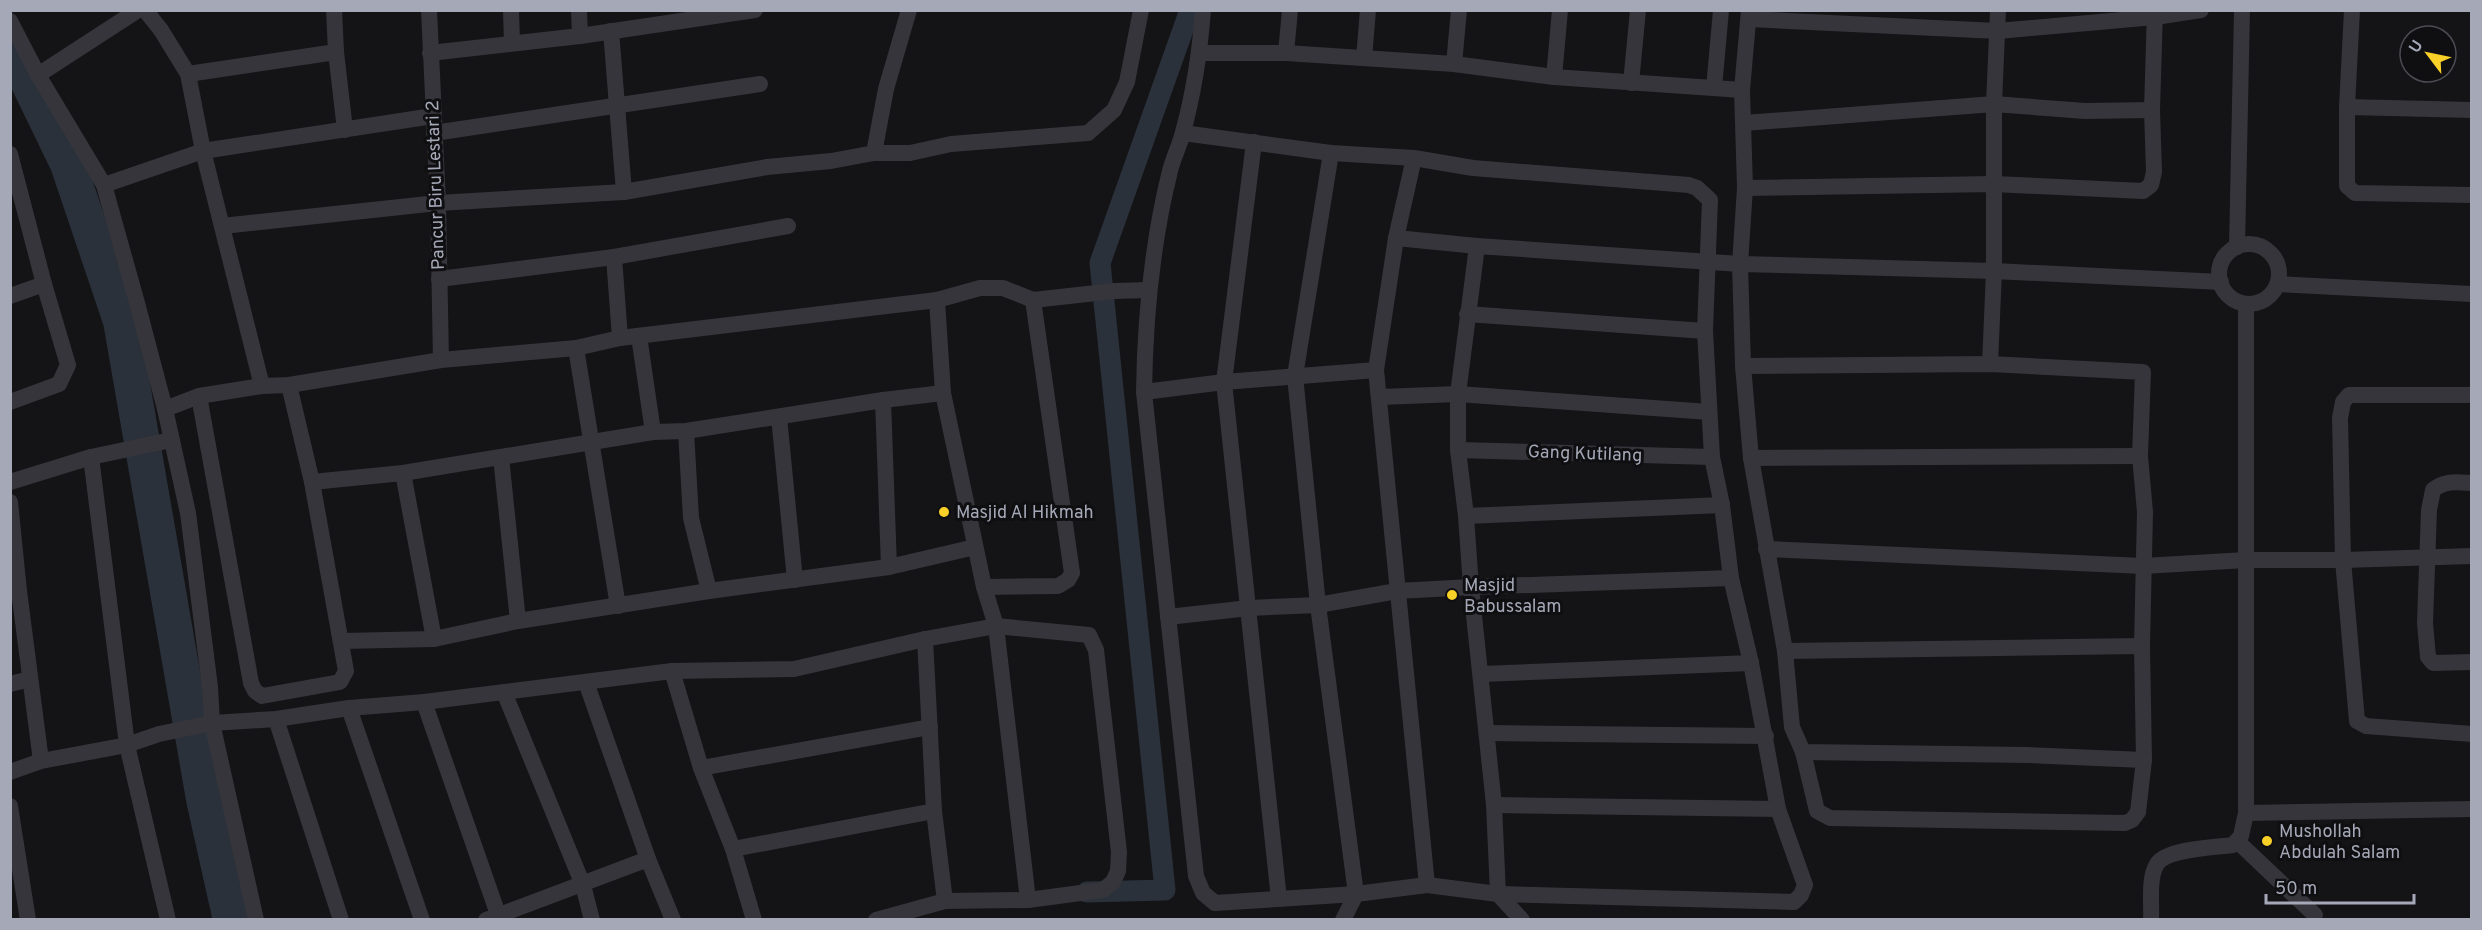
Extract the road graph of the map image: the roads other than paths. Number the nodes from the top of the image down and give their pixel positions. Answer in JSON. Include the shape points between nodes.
{"nodes":[{"id":1,"x":138,"y":10,"type":"edge"},
{"id":2,"x":146,"y":10,"type":"edge"},
{"id":3,"x":334,"y":10,"type":"edge"},
{"id":4,"x":429,"y":10,"type":"edge"},
{"id":5,"x":511,"y":10,"type":"edge"},
{"id":6,"x":579,"y":10,"type":"edge"},
{"id":7,"x":755,"y":10,"type":"edge"},
{"id":8,"x":909,"y":10,"type":"edge"},
{"id":9,"x":1141,"y":10,"type":"edge"},
{"id":10,"x":1203,"y":10,"type":"edge"},
{"id":11,"x":1290,"y":10,"type":"edge"},
{"id":12,"x":1368,"y":10,"type":"edge"},
{"id":13,"x":1459,"y":10,"type":"edge"},
{"id":14,"x":1560,"y":10,"type":"edge"},
{"id":15,"x":1638,"y":10,"type":"edge"},
{"id":16,"x":1721,"y":10,"type":"edge"},
{"id":17,"x":1998,"y":10,"type":"edge"},
{"id":18,"x":2201,"y":10,"type":"edge"},
{"id":19,"x":2242,"y":10,"type":"edge"},
{"id":20,"x":2352,"y":10,"type":"edge"},
{"id":21,"x":738,"y":12,"type":"edge"},
{"id":22,"x":2155,"y":14,"type":"edge"},
{"id":23,"x":1749,"y":15,"type":"edge"},
{"id":24,"x":2078,"y":16,"type":"edge"},
{"id":25,"x":653,"y":18,"type":"edge"},
{"id":26,"x":10,"y":21,"type":"edge"},
{"id":27,"x":1998,"y":31,"type":"junction"},
{"id":28,"x":611,"y":32,"type":"junction"},
{"id":29,"x":580,"y":36,"type":"junction"},
{"id":30,"x":512,"y":43,"type":"junction"},
{"id":31,"x":336,"y":52,"type":"junction"},
{"id":32,"x":430,"y":53,"type":"junction"},
{"id":33,"x":1200,"y":53,"type":"junction"},
{"id":34,"x":1286,"y":53,"type":"junction"},
{"id":35,"x":1364,"y":58,"type":"junction"},
{"id":36,"x":1454,"y":64,"type":"junction"},
{"id":37,"x":188,"y":74,"type":"junction"},
{"id":38,"x":38,"y":75,"type":"junction"},
{"id":39,"x":1554,"y":77,"type":"junction"},
{"id":40,"x":1631,"y":83,"type":"junction"},
{"id":41,"x":760,"y":84,"type":"dead end"},
{"id":42,"x":1714,"y":88,"type":"junction"},
{"id":43,"x":1742,"y":90,"type":"junction"},
{"id":44,"x":1994,"y":104,"type":"junction"},
{"id":45,"x":618,"y":106,"type":"junction"},
{"id":46,"x":2347,"y":107,"type":"junction"},
{"id":47,"x":2152,"y":110,"type":"junction"},
{"id":48,"x":2472,"y":111,"type":"edge"},
{"id":49,"x":433,"y":116,"type":"junction"},
{"id":50,"x":1744,"y":123,"type":"junction"},
{"id":51,"x":345,"y":130,"type":"junction"},
{"id":52,"x":434,"y":133,"type":"junction"},
{"id":53,"x":1183,"y":133,"type":"junction"},
{"id":54,"x":1254,"y":142,"type":"junction"},
{"id":55,"x":203,"y":151,"type":"junction"},
{"id":56,"x":874,"y":153,"type":"junction"},
{"id":57,"x":1331,"y":153,"type":"junction"},
{"id":58,"x":10,"y":154,"type":"edge"},
{"id":59,"x":1414,"y":158,"type":"junction"},
{"id":60,"x":1994,"y":184,"type":"junction"},
{"id":61,"x":104,"y":185,"type":"junction"},
{"id":62,"x":1745,"y":188,"type":"junction"},
{"id":63,"x":624,"y":192,"type":"junction"},
{"id":64,"x":2472,"y":195,"type":"edge"},
{"id":65,"x":438,"y":202,"type":"junction"},
{"id":66,"x":222,"y":226,"type":"junction"},
{"id":67,"x":788,"y":226,"type":"dead end"},
{"id":68,"x":1396,"y":238,"type":"junction"},
{"id":69,"x":1477,"y":246,"type":"junction"},
{"id":70,"x":2237,"y":247,"type":"junction"},
{"id":71,"x":614,"y":257,"type":"junction"},
{"id":72,"x":1707,"y":262,"type":"junction"},
{"id":73,"x":1740,"y":264,"type":"junction"},
{"id":74,"x":1994,"y":271,"type":"junction"},
{"id":75,"x":439,"y":279,"type":"junction"},
{"id":76,"x":2221,"y":282,"type":"junction"},
{"id":77,"x":44,"y":284,"type":"junction"},
{"id":78,"x":2277,"y":284,"type":"junction"},
{"id":79,"x":1149,"y":290,"type":"junction"},
{"id":80,"x":2472,"y":294,"type":"edge"},
{"id":81,"x":10,"y":296,"type":"edge"},
{"id":82,"x":938,"y":300,"type":"junction"},
{"id":83,"x":1033,"y":300,"type":"junction"},
{"id":84,"x":2246,"y":304,"type":"junction"},
{"id":85,"x":1467,"y":314,"type":"junction"},
{"id":86,"x":1705,"y":332,"type":"junction"},
{"id":87,"x":639,"y":336,"type":"junction"},
{"id":88,"x":620,"y":338,"type":"junction"},
{"id":89,"x":576,"y":348,"type":"junction"},
{"id":90,"x":441,"y":360,"type":"junction"},
{"id":91,"x":1990,"y":364,"type":"junction"},
{"id":92,"x":1743,"y":366,"type":"junction"},
{"id":93,"x":1376,"y":370,"type":"junction"},
{"id":94,"x":1295,"y":376,"type":"junction"},
{"id":95,"x":1224,"y":382,"type":"junction"},
{"id":96,"x":289,"y":385,"type":"junction"},
{"id":97,"x":262,"y":386,"type":"junction"},
{"id":98,"x":1144,"y":392,"type":"junction"},
{"id":99,"x":943,"y":393,"type":"junction"},
{"id":100,"x":1458,"y":393,"type":"junction"},
{"id":101,"x":2472,"y":395,"type":"edge"},
{"id":102,"x":199,"y":396,"type":"junction"},
{"id":103,"x":1380,"y":398,"type":"junction"},
{"id":104,"x":883,"y":400,"type":"junction"},
{"id":105,"x":10,"y":402,"type":"edge"},
{"id":106,"x":165,"y":409,"type":"junction"},
{"id":107,"x":1709,"y":412,"type":"junction"},
{"id":108,"x":779,"y":417,"type":"junction"},
{"id":109,"x":687,"y":431,"type":"junction"},
{"id":110,"x":653,"y":432,"type":"junction"},
{"id":111,"x":171,"y":440,"type":"junction"},
{"id":112,"x":590,"y":443,"type":"junction"},
{"id":113,"x":1458,"y":450,"type":"junction"},
{"id":114,"x":99,"y":456,"type":"junction"},
{"id":115,"x":1712,"y":456,"type":"junction"},
{"id":116,"x":2140,"y":456,"type":"junction"},
{"id":117,"x":501,"y":457,"type":"junction"},
{"id":118,"x":1751,"y":458,"type":"junction"},
{"id":119,"x":403,"y":473,"type":"junction"},
{"id":120,"x":10,"y":482,"type":"edge"},
{"id":121,"x":312,"y":482,"type":"junction"},
{"id":122,"x":2472,"y":483,"type":"edge"},
{"id":123,"x":10,"y":502,"type":"edge"},
{"id":124,"x":1722,"y":505,"type":"junction"},
{"id":125,"x":1466,"y":516,"type":"junction"},
{"id":126,"x":975,"y":548,"type":"junction"},
{"id":127,"x":1766,"y":549,"type":"junction"},
{"id":128,"x":2472,"y":556,"type":"edge"},
{"id":129,"x":2428,"y":558,"type":"junction"},
{"id":130,"x":2246,"y":560,"type":"junction"},
{"id":131,"x":2343,"y":561,"type":"junction"},
{"id":132,"x":2143,"y":566,"type":"junction"},
{"id":133,"x":889,"y":567,"type":"junction"},
{"id":134,"x":1731,"y":578,"type":"junction"},
{"id":135,"x":795,"y":580,"type":"junction"},
{"id":136,"x":984,"y":587,"type":"junction"},
{"id":137,"x":1471,"y":587,"type":"junction"},
{"id":138,"x":709,"y":591,"type":"junction"},
{"id":139,"x":1397,"y":591,"type":"junction"},
{"id":140,"x":15,"y":593,"type":"edge"},
{"id":141,"x":1318,"y":605,"type":"junction"},
{"id":142,"x":618,"y":606,"type":"junction"},
{"id":143,"x":1249,"y":608,"type":"junction"},
{"id":144,"x":1168,"y":617,"type":"junction"},
{"id":145,"x":518,"y":621,"type":"junction"},
{"id":146,"x":996,"y":626,"type":"junction"},
{"id":147,"x":434,"y":639,"type":"junction"},
{"id":148,"x":925,"y":639,"type":"junction"},
{"id":149,"x":342,"y":641,"type":"junction"},
{"id":150,"x":2142,"y":646,"type":"junction"},
{"id":151,"x":1785,"y":651,"type":"junction"},
{"id":152,"x":2472,"y":662,"type":"edge"},
{"id":153,"x":1751,"y":663,"type":"junction"},
{"id":154,"x":672,"y":671,"type":"junction"},
{"id":155,"x":1481,"y":674,"type":"junction"},
{"id":156,"x":30,"y":679,"type":"junction"},
{"id":157,"x":586,"y":682,"type":"junction"},
{"id":158,"x":10,"y":684,"type":"edge"},
{"id":159,"x":504,"y":692,"type":"junction"},
{"id":160,"x":424,"y":702,"type":"junction"},
{"id":161,"x":348,"y":708,"type":"junction"},
{"id":162,"x":276,"y":719,"type":"junction"},
{"id":163,"x":206,"y":724,"type":"junction"},
{"id":164,"x":930,"y":727,"type":"junction"},
{"id":165,"x":1487,"y":733,"type":"junction"},
{"id":166,"x":2472,"y":734,"type":"edge"},
{"id":167,"x":1766,"y":736,"type":"junction"},
{"id":168,"x":127,"y":745,"type":"junction"},
{"id":169,"x":1803,"y":752,"type":"junction"},
{"id":170,"x":2144,"y":760,"type":"junction"},
{"id":171,"x":41,"y":761,"type":"junction"},
{"id":172,"x":701,"y":768,"type":"junction"},
{"id":173,"x":10,"y":772,"type":"edge"},
{"id":174,"x":10,"y":806,"type":"edge"},
{"id":175,"x":1494,"y":806,"type":"junction"},
{"id":176,"x":1778,"y":808,"type":"junction"},
{"id":177,"x":2472,"y":809,"type":"edge"},
{"id":178,"x":934,"y":811,"type":"junction"},
{"id":179,"x":2246,"y":813,"type":"junction"},
{"id":180,"x":2237,"y":841,"type":"junction"},
{"id":181,"x":733,"y":849,"type":"junction"},
{"id":182,"x":648,"y":859,"type":"junction"},
{"id":183,"x":583,"y":885,"type":"junction"},
{"id":184,"x":1427,"y":885,"type":"junction"},
{"id":185,"x":1356,"y":894,"type":"junction"},
{"id":186,"x":1498,"y":894,"type":"junction"},
{"id":187,"x":1279,"y":899,"type":"junction"},
{"id":188,"x":1028,"y":900,"type":"junction"},
{"id":189,"x":945,"y":901,"type":"junction"},
{"id":190,"x":2314,"y":915,"type":"dead end"},
{"id":191,"x":495,"y":918,"type":"edge"},
{"id":192,"x":28,"y":920,"type":"edge"},
{"id":193,"x":168,"y":920,"type":"edge"},
{"id":194,"x":256,"y":920,"type":"edge"},
{"id":195,"x":341,"y":920,"type":"edge"},
{"id":196,"x":422,"y":920,"type":"edge"},
{"id":197,"x":592,"y":920,"type":"edge"},
{"id":198,"x":673,"y":920,"type":"edge"},
{"id":199,"x":754,"y":920,"type":"edge"},
{"id":200,"x":876,"y":920,"type":"edge"},
{"id":201,"x":1343,"y":920,"type":"edge"},
{"id":202,"x":1522,"y":920,"type":"edge"},
{"id":203,"x":2151,"y":920,"type":"edge"}],
"edges":[{"from":1,"to":38,"type":"street"},
{"from":2,"to":37,"type":"street"},
{"from":3,"to":31,"type":"street"},
{"from":4,"to":32,"type":"street","name":"Pancur Biru Lestari 2"},
{"from":5,"to":30,"type":"street"},
{"from":6,"to":29,"type":"street"},
{"from":7,"to":21,"type":"street"},
{"from":8,"to":56,"type":"street","via":[[886,89]]},
{"from":9,"to":56,"type":"street","via":[[1127,82],[1114,110],[1088,133],[951,144],[910,153]]},
{"from":10,"to":33,"type":"street"},
{"from":11,"to":34,"type":"street"},
{"from":12,"to":35,"type":"street"},
{"from":13,"to":36,"type":"street"},
{"from":14,"to":39,"type":"street"},
{"from":15,"to":40,"type":"street"},
{"from":16,"to":42,"type":"street"},
{"from":17,"to":27,"type":"street"},
{"from":18,"to":22,"type":"street"},
{"from":19,"to":70,"type":"street"},
{"from":20,"to":46,"type":"street"},
{"from":21,"to":25,"type":"street"},
{"from":22,"to":24,"type":"street"},
{"from":22,"to":47,"type":"street"},
{"from":23,"to":27,"type":"street"},
{"from":23,"to":43,"type":"street"},
{"from":24,"to":27,"type":"street"},
{"from":25,"to":28,"type":"street"},
{"from":26,"to":38,"type":"street"},
{"from":27,"to":44,"type":"street"},
{"from":28,"to":29,"type":"street"},
{"from":28,"to":45,"type":"street"},
{"from":29,"to":30,"type":"street"},
{"from":30,"to":32,"type":"street"},
{"from":31,"to":37,"type":"street"},
{"from":31,"to":51,"type":"street"},
{"from":32,"to":49,"type":"street","name":"Pancur Biru Lestari 2"},
{"from":33,"to":34,"type":"street"},
{"from":33,"to":53,"type":"street"},
{"from":34,"to":35,"type":"street"},
{"from":35,"to":36,"type":"street"},
{"from":36,"to":39,"type":"street"},
{"from":37,"to":55,"type":"street"},
{"from":38,"to":61,"type":"street"},
{"from":39,"to":40,"type":"street"},
{"from":40,"to":42,"type":"street"},
{"from":41,"to":45,"type":"street"},
{"from":42,"to":43,"type":"street"},
{"from":43,"to":50,"type":"street"},
{"from":44,"to":47,"type":"street","via":[[2085,111]]},
{"from":44,"to":50,"type":"street"},
{"from":44,"to":60,"type":"street"},
{"from":45,"to":52,"type":"street"},
{"from":45,"to":63,"type":"street"},
{"from":46,"to":48,"type":"street"},
{"from":46,"to":64,"type":"street","via":[[2349,190],[2355,194]]},
{"from":47,"to":60,"type":"street","via":[[2154,172],[2151,185],[2143,191]]},
{"from":49,"to":51,"type":"street"},
{"from":49,"to":52,"type":"street","name":"Pancur Biru Lestari 2"},
{"from":50,"to":62,"type":"street"},
{"from":51,"to":55,"type":"street"},
{"from":52,"to":65,"type":"street","name":"Pancur Biru Lestari 2"},
{"from":53,"to":54,"type":"street"},
{"from":53,"to":79,"type":"street","via":[[1171,168]]},
{"from":54,"to":57,"type":"street"},
{"from":54,"to":95,"type":"street"},
{"from":55,"to":61,"type":"street"},
{"from":55,"to":66,"type":"street"},
{"from":56,"to":63,"type":"street","via":[[767,166]]},
{"from":57,"to":59,"type":"street"},
{"from":57,"to":94,"type":"street"},
{"from":58,"to":77,"type":"street"},
{"from":59,"to":68,"type":"street"},
{"from":59,"to":72,"type":"street","via":[[1473,168],[1697,188],[1710,200]]},
{"from":60,"to":62,"type":"street"},
{"from":60,"to":74,"type":"street"},
{"from":61,"to":106,"type":"street"},
{"from":62,"to":73,"type":"street"},
{"from":63,"to":65,"type":"street"},
{"from":65,"to":66,"type":"street"},
{"from":65,"to":75,"type":"street","name":"Pancur Biru Lestari 2"},
{"from":66,"to":97,"type":"street"},
{"from":67,"to":71,"type":"street"},
{"from":68,"to":69,"type":"street"},
{"from":68,"to":93,"type":"street"},
{"from":69,"to":72,"type":"street"},
{"from":69,"to":85,"type":"street"},
{"from":70,"to":76,"type":"street","via":[[2222,262]]},
{"from":70,"to":78,"type":"street","via":[[2248,244],[2269,252],[2279,272]]},
{"from":71,"to":75,"type":"street"},
{"from":71,"to":88,"type":"street"},
{"from":72,"to":73,"type":"street"},
{"from":72,"to":86,"type":"street"},
{"from":73,"to":74,"type":"street"},
{"from":73,"to":92,"type":"street"},
{"from":74,"to":76,"type":"street"},
{"from":74,"to":91,"type":"street"},
{"from":75,"to":90,"type":"street","name":"Pancur Biru Lestari 2"},
{"from":76,"to":84,"type":"street","via":[[2230,297]]},
{"from":77,"to":81,"type":"street"},
{"from":77,"to":105,"type":"street","via":[[68,365],[59,384]]},
{"from":78,"to":80,"type":"street"},
{"from":78,"to":84,"type":"street","via":[[2268,297]]},
{"from":79,"to":83,"type":"street"},
{"from":79,"to":98,"type":"street"},
{"from":82,"to":83,"type":"street","via":[[980,288],[1003,288]]},
{"from":82,"to":87,"type":"street"},
{"from":82,"to":99,"type":"street"},
{"from":83,"to":136,"type":"street","via":[[1072,573],[1058,586]]},
{"from":84,"to":130,"type":"street"},
{"from":85,"to":86,"type":"street"},
{"from":85,"to":100,"type":"street"},
{"from":86,"to":107,"type":"street"},
{"from":87,"to":88,"type":"street"},
{"from":87,"to":110,"type":"street"},
{"from":88,"to":89,"type":"street"},
{"from":89,"to":90,"type":"street"},
{"from":89,"to":112,"type":"street"},
{"from":90,"to":96,"type":"street"},
{"from":91,"to":92,"type":"street"},
{"from":91,"to":116,"type":"street","via":[[2143,372]]},
{"from":92,"to":118,"type":"street"},
{"from":93,"to":94,"type":"street"},
{"from":93,"to":103,"type":"street"},
{"from":94,"to":95,"type":"street"},
{"from":94,"to":141,"type":"street"},
{"from":95,"to":98,"type":"street"},
{"from":95,"to":143,"type":"street"},
{"from":96,"to":97,"type":"street"},
{"from":96,"to":121,"type":"street"},
{"from":97,"to":102,"type":"street"},
{"from":98,"to":144,"type":"street"},
{"from":99,"to":104,"type":"street"},
{"from":99,"to":126,"type":"street"},
{"from":100,"to":103,"type":"street"},
{"from":100,"to":107,"type":"street"},
{"from":100,"to":113,"type":"street"},
{"from":101,"to":131,"type":"street","via":[[2358,394],[2349,395],[2343,402]]},
{"from":102,"to":106,"type":"street"},
{"from":102,"to":149,"type":"street","via":[[255,691],[261,696],[340,682],[346,670]]},
{"from":103,"to":139,"type":"street"},
{"from":104,"to":108,"type":"street"},
{"from":104,"to":133,"type":"street"},
{"from":106,"to":111,"type":"street"},
{"from":107,"to":115,"type":"street"},
{"from":108,"to":109,"type":"street"},
{"from":108,"to":135,"type":"street"},
{"from":109,"to":110,"type":"street"},
{"from":109,"to":138,"type":"street","via":[[691,518]]},
{"from":110,"to":112,"type":"street"},
{"from":111,"to":114,"type":"street"},
{"from":111,"to":163,"type":"street","via":[[188,513],[210,687]]},
{"from":112,"to":117,"type":"street"},
{"from":112,"to":142,"type":"street"},
{"from":113,"to":115,"type":"street","name":"Gang Kutilang"},
{"from":113,"to":125,"type":"street"},
{"from":114,"to":120,"type":"street"},
{"from":114,"to":168,"type":"street"},
{"from":115,"to":124,"type":"street"},
{"from":116,"to":118,"type":"street"},
{"from":116,"to":132,"type":"street","via":[[2145,512]]},
{"from":117,"to":119,"type":"street"},
{"from":117,"to":145,"type":"street"},
{"from":118,"to":127,"type":"street"},
{"from":119,"to":121,"type":"street"},
{"from":119,"to":147,"type":"street"},
{"from":121,"to":149,"type":"street"},
{"from":122,"to":129,"type":"street","via":[[2451,482],[2433,490]]},
{"from":123,"to":140,"type":"street"},
{"from":124,"to":125,"type":"street"},
{"from":124,"to":134,"type":"street"},
{"from":125,"to":137,"type":"street"},
{"from":126,"to":133,"type":"street"},
{"from":126,"to":136,"type":"street"},
{"from":127,"to":132,"type":"street"},
{"from":127,"to":151,"type":"street"},
{"from":128,"to":129,"type":"street"},
{"from":129,"to":131,"type":"street"},
{"from":129,"to":152,"type":"street","via":[[2428,657],[2433,663]]},
{"from":130,"to":131,"type":"street"},
{"from":130,"to":132,"type":"street"},
{"from":130,"to":179,"type":"street"},
{"from":131,"to":166,"type":"street","via":[[2357,722],[2366,726]]},
{"from":132,"to":150,"type":"street"},
{"from":133,"to":135,"type":"street"},
{"from":134,"to":137,"type":"street"},
{"from":134,"to":153,"type":"street"},
{"from":135,"to":138,"type":"street"},
{"from":136,"to":146,"type":"street"},
{"from":137,"to":139,"type":"street"},
{"from":137,"to":155,"type":"street"},
{"from":138,"to":142,"type":"street"},
{"from":139,"to":141,"type":"street"},
{"from":139,"to":184,"type":"street"},
{"from":140,"to":156,"type":"street"},
{"from":141,"to":143,"type":"street"},
{"from":141,"to":185,"type":"street"},
{"from":142,"to":145,"type":"street"},
{"from":143,"to":144,"type":"street"},
{"from":143,"to":187,"type":"street"},
{"from":144,"to":187,"type":"street","via":[[1196,876],[1203,893],[1215,903]]},
{"from":145,"to":147,"type":"street"},
{"from":146,"to":148,"type":"street"},
{"from":146,"to":188,"type":"street"},
{"from":146,"to":188,"type":"street","via":[[1082,633],[1089,635],[1096,650],[1118,871],[1103,890]]},
{"from":147,"to":149,"type":"street"},
{"from":148,"to":154,"type":"street","via":[[794,669]]},
{"from":148,"to":164,"type":"street"},
{"from":150,"to":151,"type":"street"},
{"from":150,"to":170,"type":"street"},
{"from":151,"to":169,"type":"street","via":[[1792,727]]},
{"from":153,"to":155,"type":"street"},
{"from":153,"to":167,"type":"street"},
{"from":154,"to":157,"type":"street"},
{"from":154,"to":172,"type":"street"},
{"from":155,"to":165,"type":"street"},
{"from":156,"to":158,"type":"street"},
{"from":156,"to":171,"type":"street"},
{"from":157,"to":159,"type":"street"},
{"from":157,"to":182,"type":"street"},
{"from":159,"to":160,"type":"street"},
{"from":159,"to":183,"type":"street"},
{"from":160,"to":161,"type":"street"},
{"from":160,"to":191,"type":"street"},
{"from":161,"to":162,"type":"street"},
{"from":161,"to":196,"type":"street"},
{"from":162,"to":163,"type":"street"},
{"from":162,"to":195,"type":"street"},
{"from":163,"to":168,"type":"street"},
{"from":163,"to":194,"type":"street"},
{"from":164,"to":172,"type":"street"},
{"from":164,"to":178,"type":"street"},
{"from":165,"to":167,"type":"street"},
{"from":165,"to":175,"type":"street"},
{"from":167,"to":176,"type":"street"},
{"from":168,"to":171,"type":"street"},
{"from":168,"to":193,"type":"street"},
{"from":169,"to":170,"type":"street"},
{"from":169,"to":170,"type":"street","via":[[1817,811],[1830,818],[2125,823],[2138,812]]},
{"from":171,"to":173,"type":"street"},
{"from":172,"to":181,"type":"street"},
{"from":174,"to":192,"type":"street"},
{"from":175,"to":176,"type":"street"},
{"from":175,"to":186,"type":"street"},
{"from":176,"to":186,"type":"street","via":[[1805,885],[1794,902]]},
{"from":177,"to":179,"type":"street"},
{"from":178,"to":181,"type":"street"},
{"from":178,"to":189,"type":"street"},
{"from":179,"to":180,"type":"street"},
{"from":180,"to":190,"type":"street"},
{"from":180,"to":203,"type":"street","via":[[2233,845],[2166,856],[2157,862]]},
{"from":181,"to":199,"type":"street"},
{"from":182,"to":183,"type":"street"},
{"from":182,"to":198,"type":"street"},
{"from":183,"to":191,"type":"street"},
{"from":183,"to":197,"type":"street"},
{"from":184,"to":185,"type":"street"},
{"from":184,"to":186,"type":"street"},
{"from":185,"to":187,"type":"street"},
{"from":185,"to":201,"type":"street"},
{"from":186,"to":202,"type":"street"},
{"from":188,"to":189,"type":"street"},
{"from":189,"to":200,"type":"street"}]}
